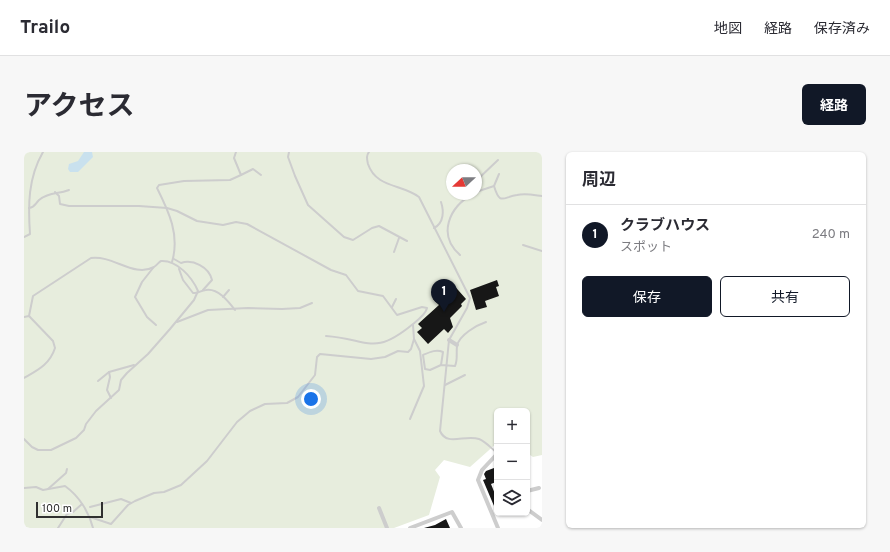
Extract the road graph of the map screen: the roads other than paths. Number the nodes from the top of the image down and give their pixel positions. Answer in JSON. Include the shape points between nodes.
{"nodes":[{"id":1,"x":43,"y":152,"type":"edge"},
{"id":2,"x":236,"y":152,"type":"edge"},
{"id":3,"x":288,"y":152,"type":"edge"},
{"id":4,"x":369,"y":152,"type":"edge"},
{"id":5,"x":498,"y":160,"type":"dead end"},
{"id":6,"x":482,"y":174,"type":"edge"},
{"id":7,"x":500,"y":174,"type":"dead end"},
{"id":8,"x":241,"y":175,"type":"junction"},
{"id":9,"x":262,"y":176,"type":"dead end"},
{"id":10,"x":494,"y":186,"type":"junction"},
{"id":11,"x":69,"y":190,"type":"dead end"},
{"id":12,"x":482,"y":190,"type":"edge"},
{"id":13,"x":55,"y":192,"type":"junction"},
{"id":14,"x":542,"y":196,"type":"edge"},
{"id":15,"x":465,"y":200,"type":"edge"},
{"id":16,"x":441,"y":202,"type":"dead end"},
{"id":17,"x":29,"y":208,"type":"junction"},
{"id":18,"x":167,"y":208,"type":"junction"},
{"id":19,"x":434,"y":228,"type":"junction"},
{"id":20,"x":24,"y":237,"type":"edge"},
{"id":21,"x":399,"y":238,"type":"junction"},
{"id":22,"x":407,"y":241,"type":"dead end"},
{"id":23,"x":523,"y":245,"type":"dead end"},
{"id":24,"x":394,"y":252,"type":"dead end"},
{"id":25,"x":542,"y":252,"type":"edge"},
{"id":26,"x":460,"y":255,"type":"dead end"},
{"id":27,"x":173,"y":259,"type":"junction"},
{"id":28,"x":172,"y":262,"type":"junction"},
{"id":29,"x":154,"y":267,"type":"junction"},
{"id":30,"x":179,"y":267,"type":"junction"},
{"id":31,"x":229,"y":290,"type":"dead end"},
{"id":32,"x":202,"y":291,"type":"junction"},
{"id":33,"x":197,"y":293,"type":"junction"},
{"id":34,"x":223,"y":297,"type":"junction"},
{"id":35,"x":396,"y":299,"type":"dead end"},
{"id":36,"x":312,"y":303,"type":"dead end"},
{"id":37,"x":392,"y":308,"type":"junction"},
{"id":38,"x":235,"y":310,"type":"junction"},
{"id":39,"x":29,"y":316,"type":"junction"},
{"id":40,"x":24,"y":317,"type":"edge"},
{"id":41,"x":175,"y":322,"type":"junction"},
{"id":42,"x":486,"y":322,"type":"dead end"},
{"id":43,"x":414,"y":324,"type":"junction"},
{"id":44,"x":156,"y":325,"type":"dead end"},
{"id":45,"x":465,"y":335,"type":"junction"},
{"id":46,"x":326,"y":336,"type":"dead end"},
{"id":47,"x":469,"y":337,"type":"dead end"},
{"id":48,"x":414,"y":339,"type":"junction"},
{"id":49,"x":449,"y":340,"type":"junction"},
{"id":50,"x":457,"y":345,"type":"junction"},
{"id":51,"x":411,"y":349,"type":"junction"},
{"id":52,"x":420,"y":351,"type":"junction"},
{"id":53,"x":136,"y":364,"type":"junction"},
{"id":54,"x":442,"y":365,"type":"junction"},
{"id":55,"x":109,"y":372,"type":"junction"},
{"id":56,"x":465,"y":375,"type":"dead end"},
{"id":57,"x":24,"y":378,"type":"edge"},
{"id":58,"x":98,"y":381,"type":"dead end"},
{"id":59,"x":445,"y":385,"type":"junction"},
{"id":60,"x":110,"y":398,"type":"junction"},
{"id":61,"x":410,"y":419,"type":"dead end"},
{"id":62,"x":24,"y":439,"type":"edge"},
{"id":63,"x":494,"y":451,"type":"edge"},
{"id":64,"x":494,"y":456,"type":"edge"},
{"id":65,"x":67,"y":469,"type":"dead end"},
{"id":66,"x":24,"y":488,"type":"edge"},
{"id":67,"x":539,"y":488,"type":"dead end"},
{"id":68,"x":48,"y":489,"type":"junction"},
{"id":69,"x":530,"y":490,"type":"edge"},
{"id":70,"x":131,"y":503,"type":"junction"},
{"id":71,"x":82,"y":504,"type":"junction"},
{"id":72,"x":90,"y":507,"type":"dead end"},
{"id":73,"x":379,"y":508,"type":"dead end"},
{"id":74,"x":530,"y":511,"type":"edge"},
{"id":75,"x":90,"y":517,"type":"junction"},
{"id":76,"x":542,"y":520,"type":"edge"},
{"id":77,"x":58,"y":528,"type":"edge"},
{"id":78,"x":93,"y":528,"type":"edge"},
{"id":79,"x":387,"y":528,"type":"edge"},
{"id":80,"x":410,"y":528,"type":"edge"},
{"id":81,"x":461,"y":528,"type":"edge"},
{"id":82,"x":498,"y":528,"type":"edge"}],
"edges":[{"from":1,"to":17,"type":"lane","via":[[34,169]]},
{"from":2,"to":8,"type":"lane","via":[[234,158]]},
{"from":3,"to":21,"type":"lane","via":[[294,176],[308,205],[344,237],[353,240],[379,226]]},
{"from":4,"to":19,"type":"lane","via":[[367,159],[372,173],[381,181],[419,197]]},
{"from":5,"to":6,"type":"lane"},
{"from":7,"to":10,"type":"lane"},
{"from":8,"to":9,"type":"lane","via":[[253,170]]},
{"from":8,"to":18,"type":"lane","via":[[230,180],[161,184],[157,188]]},
{"from":10,"to":12,"type":"lane"},
{"from":10,"to":14,"type":"lane","via":[[499,198],[505,200],[518,194]]},
{"from":11,"to":13,"type":"lane"},
{"from":13,"to":17,"type":"lane"},
{"from":13,"to":18,"type":"lane","via":[[59,196],[60,204],[69,206]]},
{"from":15,"to":26,"type":"lane","via":[[448,224],[449,242]]},
{"from":16,"to":19,"type":"lane","via":[[443,216]]},
{"from":17,"to":20,"type":"lane","via":[[30,234]]},
{"from":18,"to":27,"type":"lane","via":[[175,233]]},
{"from":18,"to":37,"type":"lane","via":[[197,221],[223,225],[236,222],[252,226],[331,270],[346,275],[358,291],[383,296]]},
{"from":19,"to":49,"type":"lane","via":[[470,298]]},
{"from":21,"to":22,"type":"lane"},
{"from":21,"to":24,"type":"lane"},
{"from":23,"to":25,"type":"lane"},
{"from":27,"to":28,"type":"lane"},
{"from":27,"to":32,"type":"lane","via":[[181,263],[196,263],[211,274],[212,280]]},
{"from":28,"to":29,"type":"lane","via":[[161,260]]},
{"from":28,"to":30,"type":"lane"},
{"from":29,"to":39,"type":"lane","via":[[136,270],[100,257],[91,258],[33,296]]},
{"from":29,"to":44,"type":"lane","via":[[142,282],[135,297],[147,317]]},
{"from":30,"to":33,"type":"lane","via":[[191,278]]},
{"from":30,"to":33,"type":"lane","via":[[183,280],[193,293]]},
{"from":31,"to":34,"type":"lane"},
{"from":32,"to":33,"type":"lane"},
{"from":32,"to":34,"type":"lane","via":[[212,290]]},
{"from":33,"to":41,"type":"lane"},
{"from":34,"to":38,"type":"lane"},
{"from":35,"to":37,"type":"lane"},
{"from":36,"to":38,"type":"lane","via":[[300,308]]},
{"from":37,"to":43,"type":"lane","via":[[397,315],[422,307],[427,308]]},
{"from":38,"to":41,"type":"lane","via":[[208,310]]},
{"from":39,"to":40,"type":"lane"},
{"from":39,"to":57,"type":"lane","via":[[53,341],[55,348],[49,360],[38,371]]},
{"from":41,"to":53,"type":"lane"},
{"from":42,"to":45,"type":"lane"},
{"from":43,"to":46,"type":"lane","via":[[396,338],[377,344]]},
{"from":43,"to":48,"type":"lane"},
{"from":45,"to":47,"type":"lane"},
{"from":45,"to":50,"type":"lane"},
{"from":48,"to":51,"type":"lane"},
{"from":48,"to":52,"type":"lane"},
{"from":49,"to":50,"type":"street"},
{"from":49,"to":59,"type":"lane"},
{"from":50,"to":54,"type":"lane","via":[[456,364]]},
{"from":51,"to":52,"type":"lane"},
{"from":51,"to":70,"type":"lane","via":[[408,352],[398,351],[385,357],[371,359],[320,354],[317,356],[315,375],[296,399],[283,404],[265,404],[250,411],[237,422],[207,461],[181,485]]},
{"from":52,"to":61,"type":"lane","via":[[424,386]]},
{"from":53,"to":55,"type":"lane"},
{"from":53,"to":60,"type":"lane","via":[[121,380],[119,390]]},
{"from":54,"to":54,"type":"lane","via":[[430,370],[425,369],[423,356],[433,351],[442,351]]},
{"from":55,"to":58,"type":"lane"},
{"from":55,"to":60,"type":"lane","via":[[107,390]]},
{"from":56,"to":59,"type":"lane"},
{"from":59,"to":63,"type":"lane","via":[[440,428],[443,437],[448,440],[479,439]]},
{"from":60,"to":62,"type":"lane","via":[[96,411],[84,430],[70,442],[51,450],[38,450]]},
{"from":64,"to":82,"type":"street","via":[[482,470],[478,480]]},
{"from":65,"to":68,"type":"lane","via":[[66,473]]},
{"from":66,"to":68,"type":"lane"},
{"from":67,"to":69,"type":"street"},
{"from":68,"to":71,"type":"lane","via":[[65,486]]},
{"from":70,"to":72,"type":"lane","via":[[121,499]]},
{"from":70,"to":75,"type":"lane","via":[[111,524]]},
{"from":71,"to":75,"type":"lane"},
{"from":71,"to":77,"type":"lane","via":[[73,512],[66,514]]},
{"from":73,"to":79,"type":"street"},
{"from":74,"to":76,"type":"street"},
{"from":75,"to":78,"type":"lane"},
{"from":80,"to":81,"type":"street","via":[[452,512]]}]}
